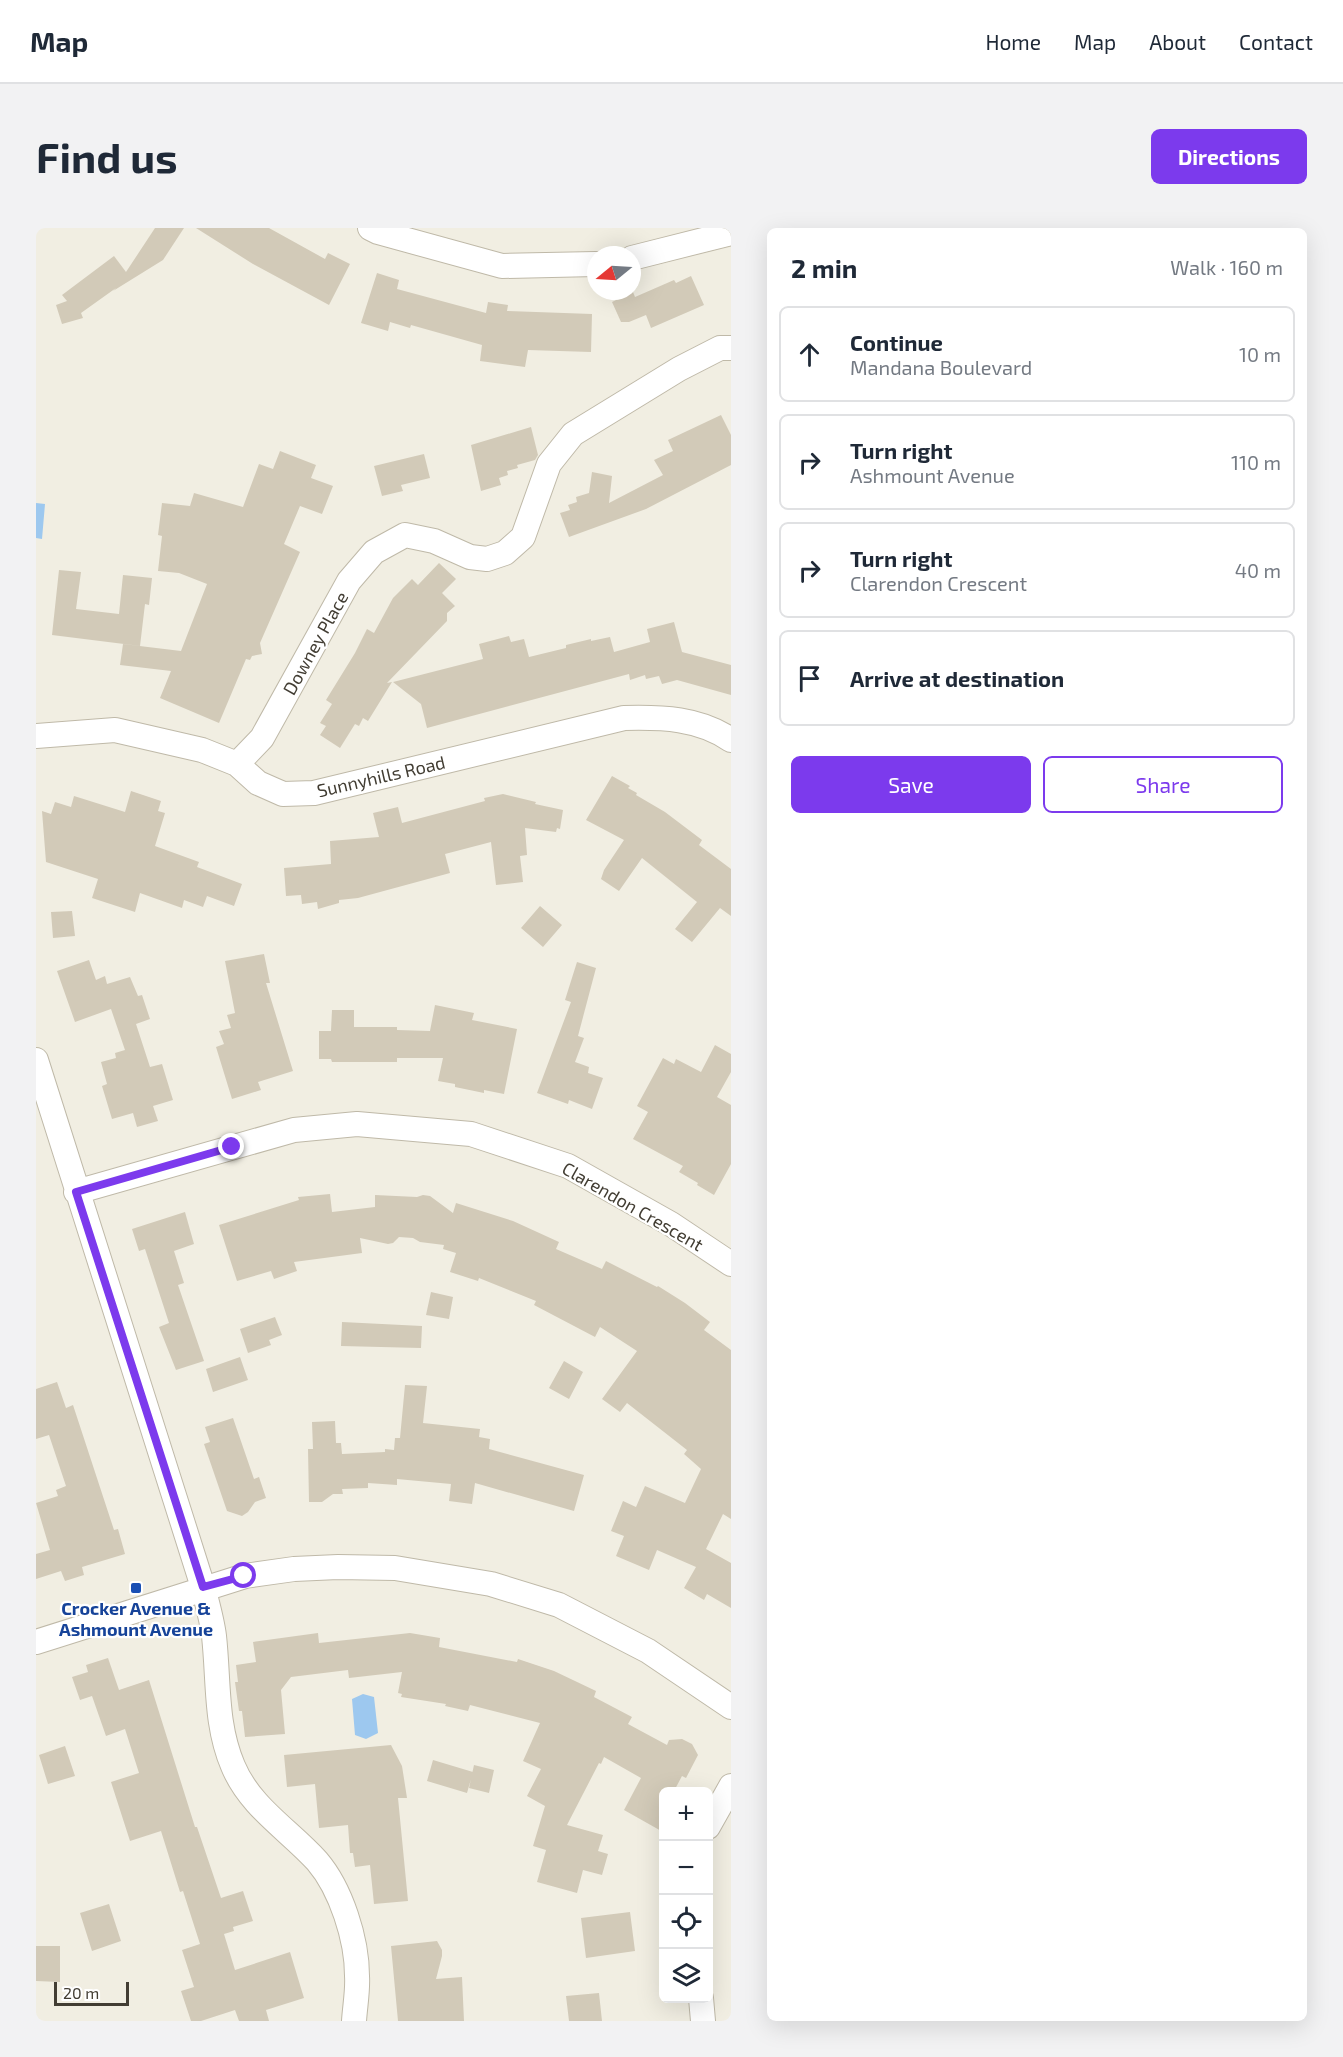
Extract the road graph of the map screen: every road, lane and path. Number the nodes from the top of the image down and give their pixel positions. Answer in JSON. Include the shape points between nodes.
{"nodes":[{"id":1,"x":370,"y":228,"type":"edge"},
{"id":2,"x":731,"y":233,"type":"edge"},
{"id":3,"x":641,"y":256,"type":"edge"},
{"id":4,"x":587,"y":264,"type":"edge"},
{"id":5,"x":731,"y":348,"type":"edge"},
{"id":6,"x":36,"y":736,"type":"edge"},
{"id":7,"x":731,"y":740,"type":"edge"},
{"id":8,"x":237,"y":764,"type":"junction"},
{"id":9,"x":36,"y":1060,"type":"edge"},
{"id":10,"x":76,"y":1192,"type":"junction"},
{"id":11,"x":731,"y":1264,"type":"edge"},
{"id":12,"x":203,"y":1587,"type":"junction"},
{"id":13,"x":36,"y":1642,"type":"edge"},
{"id":14,"x":731,"y":1707,"type":"edge"},
{"id":15,"x":731,"y":1786,"type":"edge"},
{"id":16,"x":713,"y":1818,"type":"edge"},
{"id":17,"x":701,"y":2003,"type":"edge"},
{"id":18,"x":354,"y":2021,"type":"edge"},
{"id":19,"x":703,"y":2021,"type":"edge"}],
"edges":[{"from":1,"to":4,"type":"street","via":[[502,267]]},
{"from":2,"to":3,"type":"street"},
{"from":5,"to":8,"type":"street","name":"Downey Place","via":[[720,348],[679,369],[573,434],[549,464],[523,537],[505,553],[487,560],[470,557],[434,541],[405,535],[374,552],[349,581],[262,738]]},
{"from":6,"to":8,"type":"street","name":"Sunnyhills Road","via":[[115,730],[202,750]]},
{"from":7,"to":8,"type":"street","name":"Sunnyhills Road","via":[[717,730],[688,721],[624,718],[314,793],[283,794],[258,783]]},
{"from":9,"to":10,"type":"street"},
{"from":10,"to":11,"type":"street","name":"Clarendon Crescent","via":[[294,1130],[357,1124],[471,1134],[568,1166],[671,1224]]},
{"from":10,"to":12,"type":"street"},
{"from":12,"to":13,"type":"street"},
{"from":12,"to":14,"type":"street","via":[[244,1576],[338,1567],[395,1568],[491,1584],[559,1605],[648,1651]]},
{"from":12,"to":18,"type":"street","via":[[214,1633],[223,1739],[234,1769],[247,1789],[262,1809],[318,1862],[337,1894],[350,1925],[357,1975]]},
{"from":15,"to":16,"type":"street"},
{"from":17,"to":19,"type":"street"}]}
